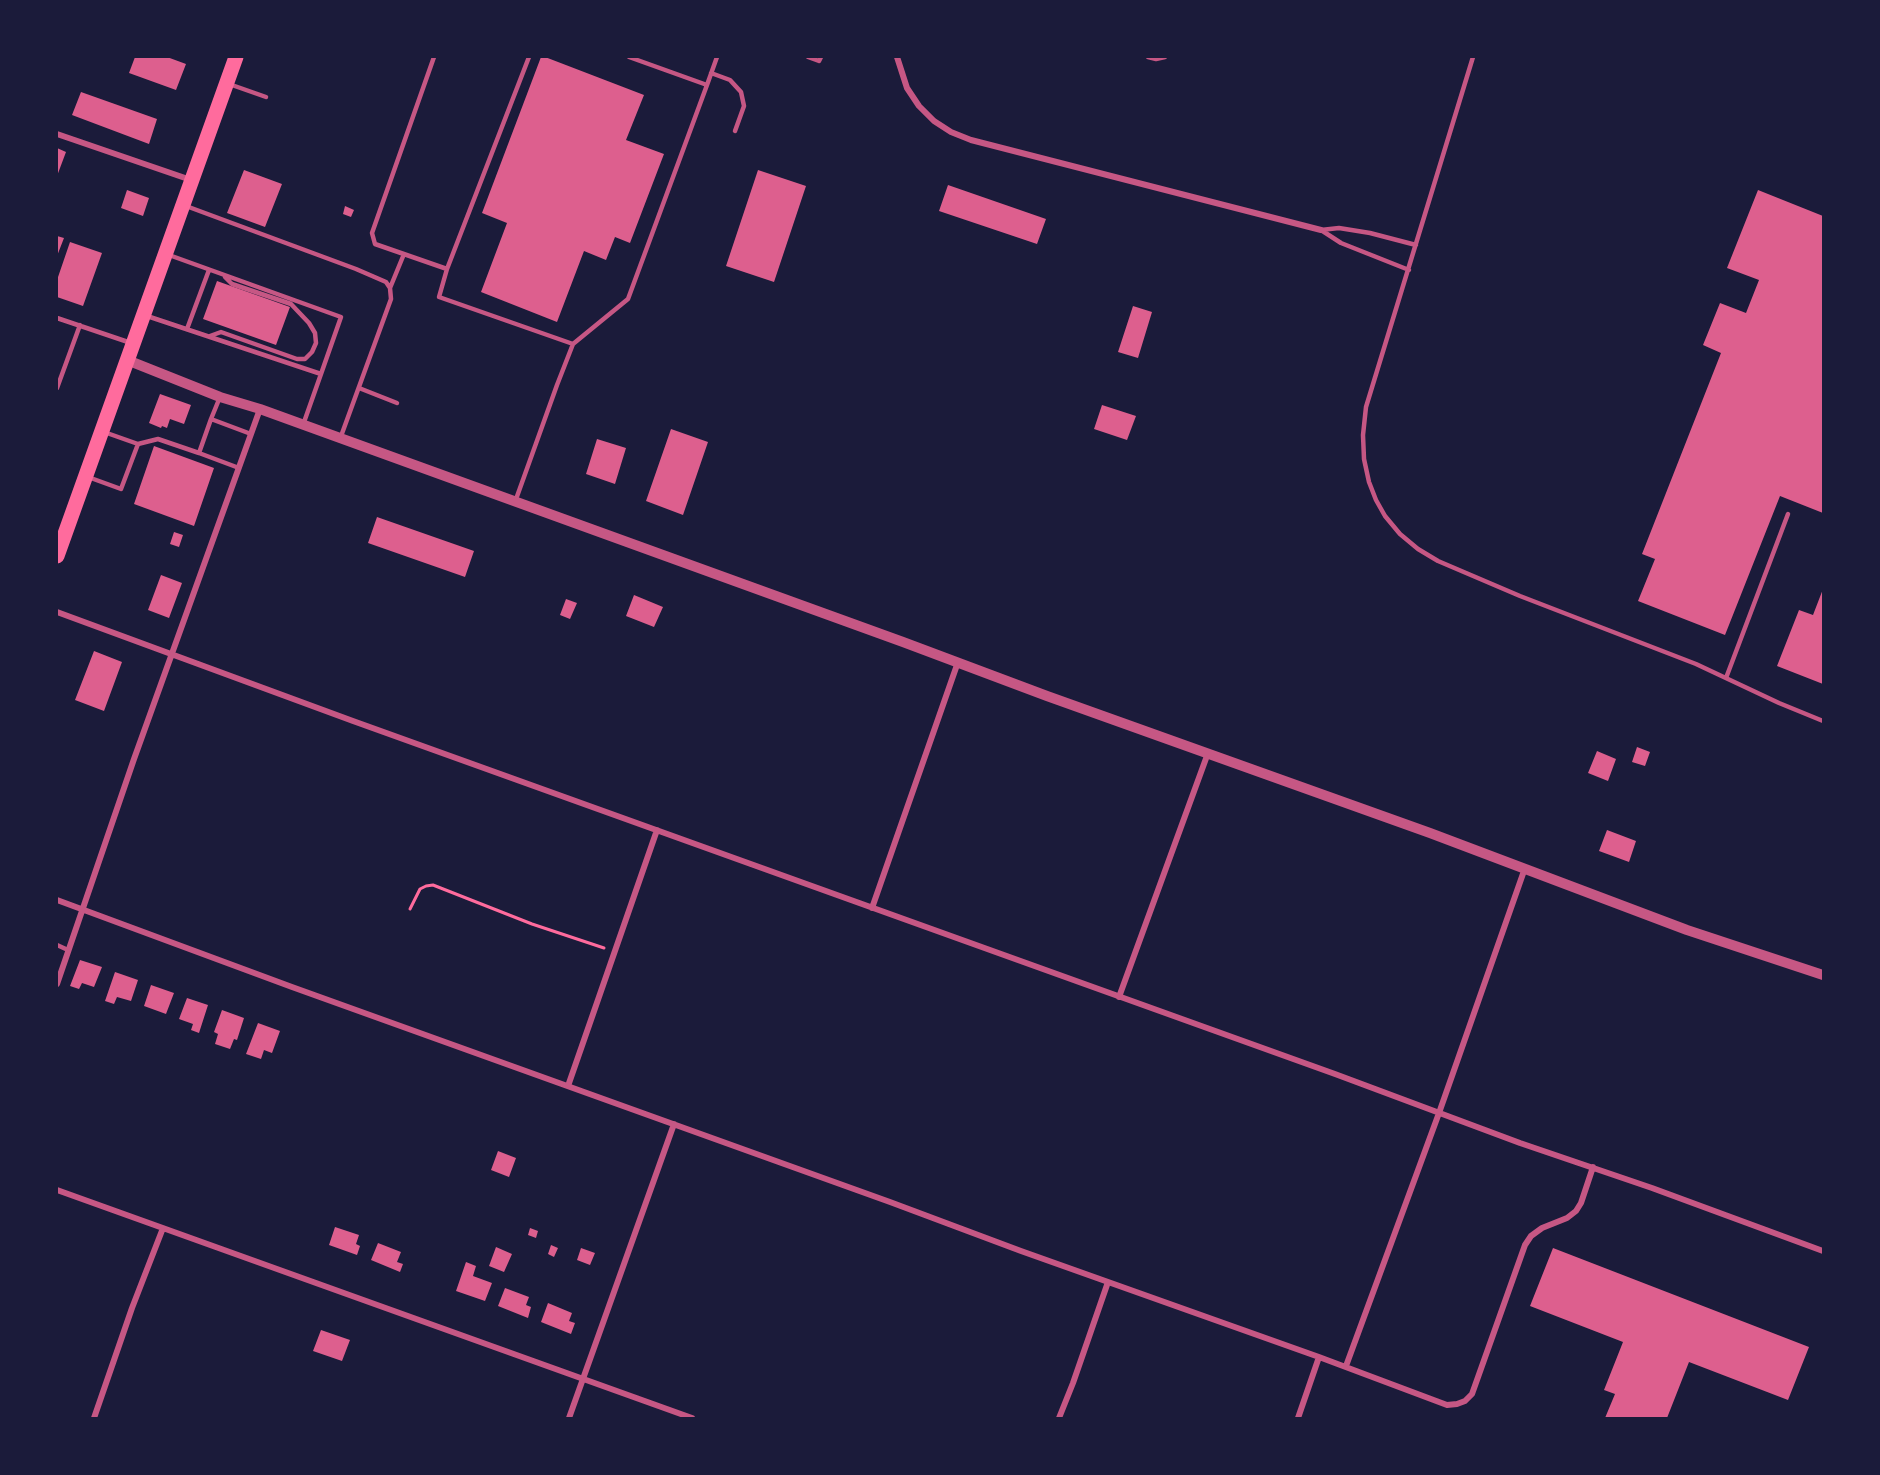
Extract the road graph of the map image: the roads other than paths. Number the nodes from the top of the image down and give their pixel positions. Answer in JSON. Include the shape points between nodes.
{"nodes":[{"id":1,"x":236,"y":57,"type":"edge"},
{"id":2,"x":434,"y":57,"type":"edge"},
{"id":3,"x":529,"y":57,"type":"edge"},
{"id":4,"x":630,"y":57,"type":"edge"},
{"id":5,"x":717,"y":57,"type":"edge"},
{"id":6,"x":808,"y":57,"type":"edge"},
{"id":7,"x":821,"y":57,"type":"edge"},
{"id":8,"x":897,"y":57,"type":"edge"},
{"id":9,"x":1148,"y":57,"type":"edge"},
{"id":10,"x":1165,"y":57,"type":"edge"},
{"id":11,"x":1473,"y":57,"type":"edge"},
{"id":12,"x":711,"y":73,"type":"junction"},
{"id":13,"x":227,"y":83,"type":"junction"},
{"id":14,"x":707,"y":85,"type":"junction"},
{"id":15,"x":266,"y":96,"type":"dead end"},
{"id":16,"x":735,"y":131,"type":"dead end"},
{"id":17,"x":57,"y":134,"type":"edge"},
{"id":18,"x":192,"y":180,"type":"junction"},
{"id":19,"x":183,"y":205,"type":"junction"},
{"id":20,"x":1321,"y":230,"type":"junction"},
{"id":21,"x":1416,"y":244,"type":"junction"},
{"id":22,"x":166,"y":254,"type":"junction"},
{"id":23,"x":404,"y":254,"type":"junction"},
{"id":24,"x":447,"y":269,"type":"junction"},
{"id":25,"x":209,"y":270,"type":"junction"},
{"id":26,"x":1409,"y":270,"type":"junction"},
{"id":27,"x":222,"y":274,"type":"junction"},
{"id":28,"x":390,"y":288,"type":"junction"},
{"id":29,"x":144,"y":315,"type":"junction"},
{"id":30,"x":57,"y":318,"type":"edge"},
{"id":31,"x":80,"y":325,"type":"junction"},
{"id":32,"x":187,"y":329,"type":"junction"},
{"id":33,"x":210,"y":336,"type":"junction"},
{"id":34,"x":134,"y":344,"type":"junction"},
{"id":35,"x":573,"y":344,"type":"junction"},
{"id":36,"x":128,"y":360,"type":"junction"},
{"id":37,"x":321,"y":374,"type":"junction"},
{"id":38,"x":57,"y":388,"type":"edge"},
{"id":39,"x":359,"y":388,"type":"junction"},
{"id":40,"x":220,"y":397,"type":"junction"},
{"id":41,"x":397,"y":402,"type":"dead end"},
{"id":42,"x":260,"y":409,"type":"junction"},
{"id":43,"x":211,"y":419,"type":"junction"},
{"id":44,"x":303,"y":425,"type":"junction"},
{"id":45,"x":101,"y":431,"type":"junction"},
{"id":46,"x":251,"y":434,"type":"junction"},
{"id":47,"x":340,"y":439,"type":"junction"},
{"id":48,"x":138,"y":444,"type":"junction"},
{"id":49,"x":199,"y":453,"type":"junction"},
{"id":50,"x":239,"y":468,"type":"junction"},
{"id":51,"x":86,"y":477,"type":"junction"},
{"id":52,"x":515,"y":502,"type":"junction"},
{"id":53,"x":1788,"y":514,"type":"dead end"},
{"id":54,"x":57,"y":556,"type":"edge"},
{"id":55,"x":57,"y":612,"type":"edge"},
{"id":56,"x":172,"y":654,"type":"junction"},
{"id":57,"x":958,"y":662,"type":"junction"},
{"id":58,"x":1726,"y":678,"type":"junction"},
{"id":59,"x":1823,"y":721,"type":"edge"},
{"id":60,"x":1208,"y":753,"type":"junction"},
{"id":61,"x":657,"y":830,"type":"junction"},
{"id":62,"x":1525,"y":868,"type":"junction"},
{"id":63,"x":57,"y":900,"type":"edge"},
{"id":64,"x":872,"y":908,"type":"junction"},
{"id":65,"x":82,"y":910,"type":"junction"},
{"id":66,"x":57,"y":945,"type":"edge"},
{"id":67,"x":68,"y":950,"type":"junction"},
{"id":68,"x":1823,"y":975,"type":"edge"},
{"id":69,"x":57,"y":984,"type":"edge"},
{"id":70,"x":1119,"y":997,"type":"junction"},
{"id":71,"x":568,"y":1086,"type":"junction"},
{"id":72,"x":1439,"y":1113,"type":"junction"},
{"id":73,"x":674,"y":1124,"type":"junction"},
{"id":74,"x":1593,"y":1167,"type":"junction"},
{"id":75,"x":57,"y":1190,"type":"edge"},
{"id":76,"x":164,"y":1228,"type":"junction"},
{"id":77,"x":1823,"y":1251,"type":"edge"},
{"id":78,"x":1108,"y":1282,"type":"junction"},
{"id":79,"x":1319,"y":1357,"type":"junction"},
{"id":80,"x":1346,"y":1366,"type":"junction"},
{"id":81,"x":583,"y":1379,"type":"junction"},
{"id":82,"x":94,"y":1418,"type":"edge"},
{"id":83,"x":569,"y":1418,"type":"edge"},
{"id":84,"x":692,"y":1418,"type":"edge"},
{"id":85,"x":1059,"y":1418,"type":"edge"},
{"id":86,"x":1298,"y":1418,"type":"edge"}],
"edges":[{"from":1,"to":13,"type":"main road"},
{"from":2,"to":23,"type":"lane","via":[[372,233],[375,244]]},
{"from":3,"to":24,"type":"lane"},
{"from":4,"to":14,"type":"lane"},
{"from":5,"to":12,"type":"lane"},
{"from":6,"to":7,"type":"lane","via":[[819,62]]},
{"from":8,"to":20,"type":"street","via":[[907,88],[919,106],[961,136]]},
{"from":9,"to":10,"type":"lane"},
{"from":11,"to":21,"type":"lane"},
{"from":12,"to":14,"type":"lane"},
{"from":12,"to":16,"type":"lane","via":[[730,80],[741,92],[744,106]]},
{"from":13,"to":15,"type":"lane"},
{"from":13,"to":18,"type":"main road"},
{"from":14,"to":35,"type":"lane","via":[[628,299]]},
{"from":17,"to":18,"type":"street"},
{"from":18,"to":19,"type":"main road"},
{"from":19,"to":22,"type":"main road"},
{"from":19,"to":28,"type":"lane","via":[[356,269],[386,282]]},
{"from":20,"to":21,"type":"lane","via":[[1339,228]]},
{"from":20,"to":26,"type":"lane","via":[[1341,243]]},
{"from":21,"to":26,"type":"lane"},
{"from":22,"to":25,"type":"lane"},
{"from":22,"to":29,"type":"main road"},
{"from":23,"to":24,"type":"lane"},
{"from":23,"to":28,"type":"lane"},
{"from":24,"to":35,"type":"lane","via":[[439,297]]},
{"from":25,"to":27,"type":"lane"},
{"from":25,"to":32,"type":"lane"},
{"from":26,"to":58,"type":"lane","via":[[1366,407],[1363,435],[1369,482],[1385,516],[1400,534],[1438,561]]},
{"from":27,"to":33,"type":"lane","via":[[232,284],[291,304],[309,323],[316,343],[305,359],[297,360],[221,332]]},
{"from":27,"to":37,"type":"lane","via":[[341,317]]},
{"from":28,"to":39,"type":"lane","via":[[391,299]]},
{"from":29,"to":32,"type":"lane"},
{"from":29,"to":34,"type":"main road"},
{"from":30,"to":31,"type":"lane"},
{"from":31,"to":34,"type":"lane"},
{"from":31,"to":38,"type":"lane"},
{"from":32,"to":33,"type":"lane"},
{"from":33,"to":37,"type":"lane"},
{"from":34,"to":36,"type":"main road"},
{"from":35,"to":52,"type":"lane"},
{"from":36,"to":40,"type":"street"},
{"from":36,"to":45,"type":"main road"},
{"from":37,"to":44,"type":"lane"},
{"from":39,"to":41,"type":"lane"},
{"from":39,"to":47,"type":"lane"},
{"from":40,"to":42,"type":"street"},
{"from":40,"to":43,"type":"lane"},
{"from":42,"to":44,"type":"street"},
{"from":42,"to":46,"type":"street"},
{"from":43,"to":46,"type":"lane"},
{"from":43,"to":49,"type":"lane"},
{"from":44,"to":47,"type":"street"},
{"from":45,"to":48,"type":"lane"},
{"from":45,"to":51,"type":"main road"},
{"from":46,"to":50,"type":"street"},
{"from":47,"to":52,"type":"street"},
{"from":48,"to":49,"type":"lane","via":[[158,439]]},
{"from":48,"to":51,"type":"lane","via":[[121,489]]},
{"from":49,"to":50,"type":"lane"},
{"from":50,"to":56,"type":"street"},
{"from":51,"to":54,"type":"main road"},
{"from":52,"to":57,"type":"street"},
{"from":53,"to":58,"type":"lane"},
{"from":55,"to":56,"type":"street"},
{"from":56,"to":61,"type":"street"},
{"from":56,"to":65,"type":"street"},
{"from":57,"to":60,"type":"street"},
{"from":57,"to":64,"type":"street"},
{"from":58,"to":59,"type":"lane"},
{"from":60,"to":62,"type":"street"},
{"from":60,"to":70,"type":"street"},
{"from":61,"to":64,"type":"street"},
{"from":61,"to":71,"type":"street"},
{"from":62,"to":68,"type":"street","via":[[1687,930]]},
{"from":62,"to":72,"type":"street"},
{"from":63,"to":65,"type":"street"},
{"from":64,"to":70,"type":"street"},
{"from":65,"to":67,"type":"street"},
{"from":65,"to":71,"type":"street"},
{"from":66,"to":67,"type":"lane"},
{"from":67,"to":69,"type":"street"},
{"from":70,"to":72,"type":"street"},
{"from":71,"to":73,"type":"street"},
{"from":72,"to":74,"type":"street"},
{"from":72,"to":80,"type":"street"},
{"from":73,"to":78,"type":"street"},
{"from":73,"to":81,"type":"street"},
{"from":74,"to":77,"type":"street"},
{"from":74,"to":80,"type":"street","via":[[1576,1211],[1542,1228],[1525,1245],[1472,1394],[1465,1401],[1447,1405]]},
{"from":75,"to":76,"type":"street"},
{"from":76,"to":81,"type":"street"},
{"from":76,"to":82,"type":"street"},
{"from":78,"to":79,"type":"street"},
{"from":78,"to":85,"type":"street"},
{"from":79,"to":80,"type":"street"},
{"from":79,"to":86,"type":"street"},
{"from":81,"to":83,"type":"street"},
{"from":81,"to":84,"type":"street"}]}
